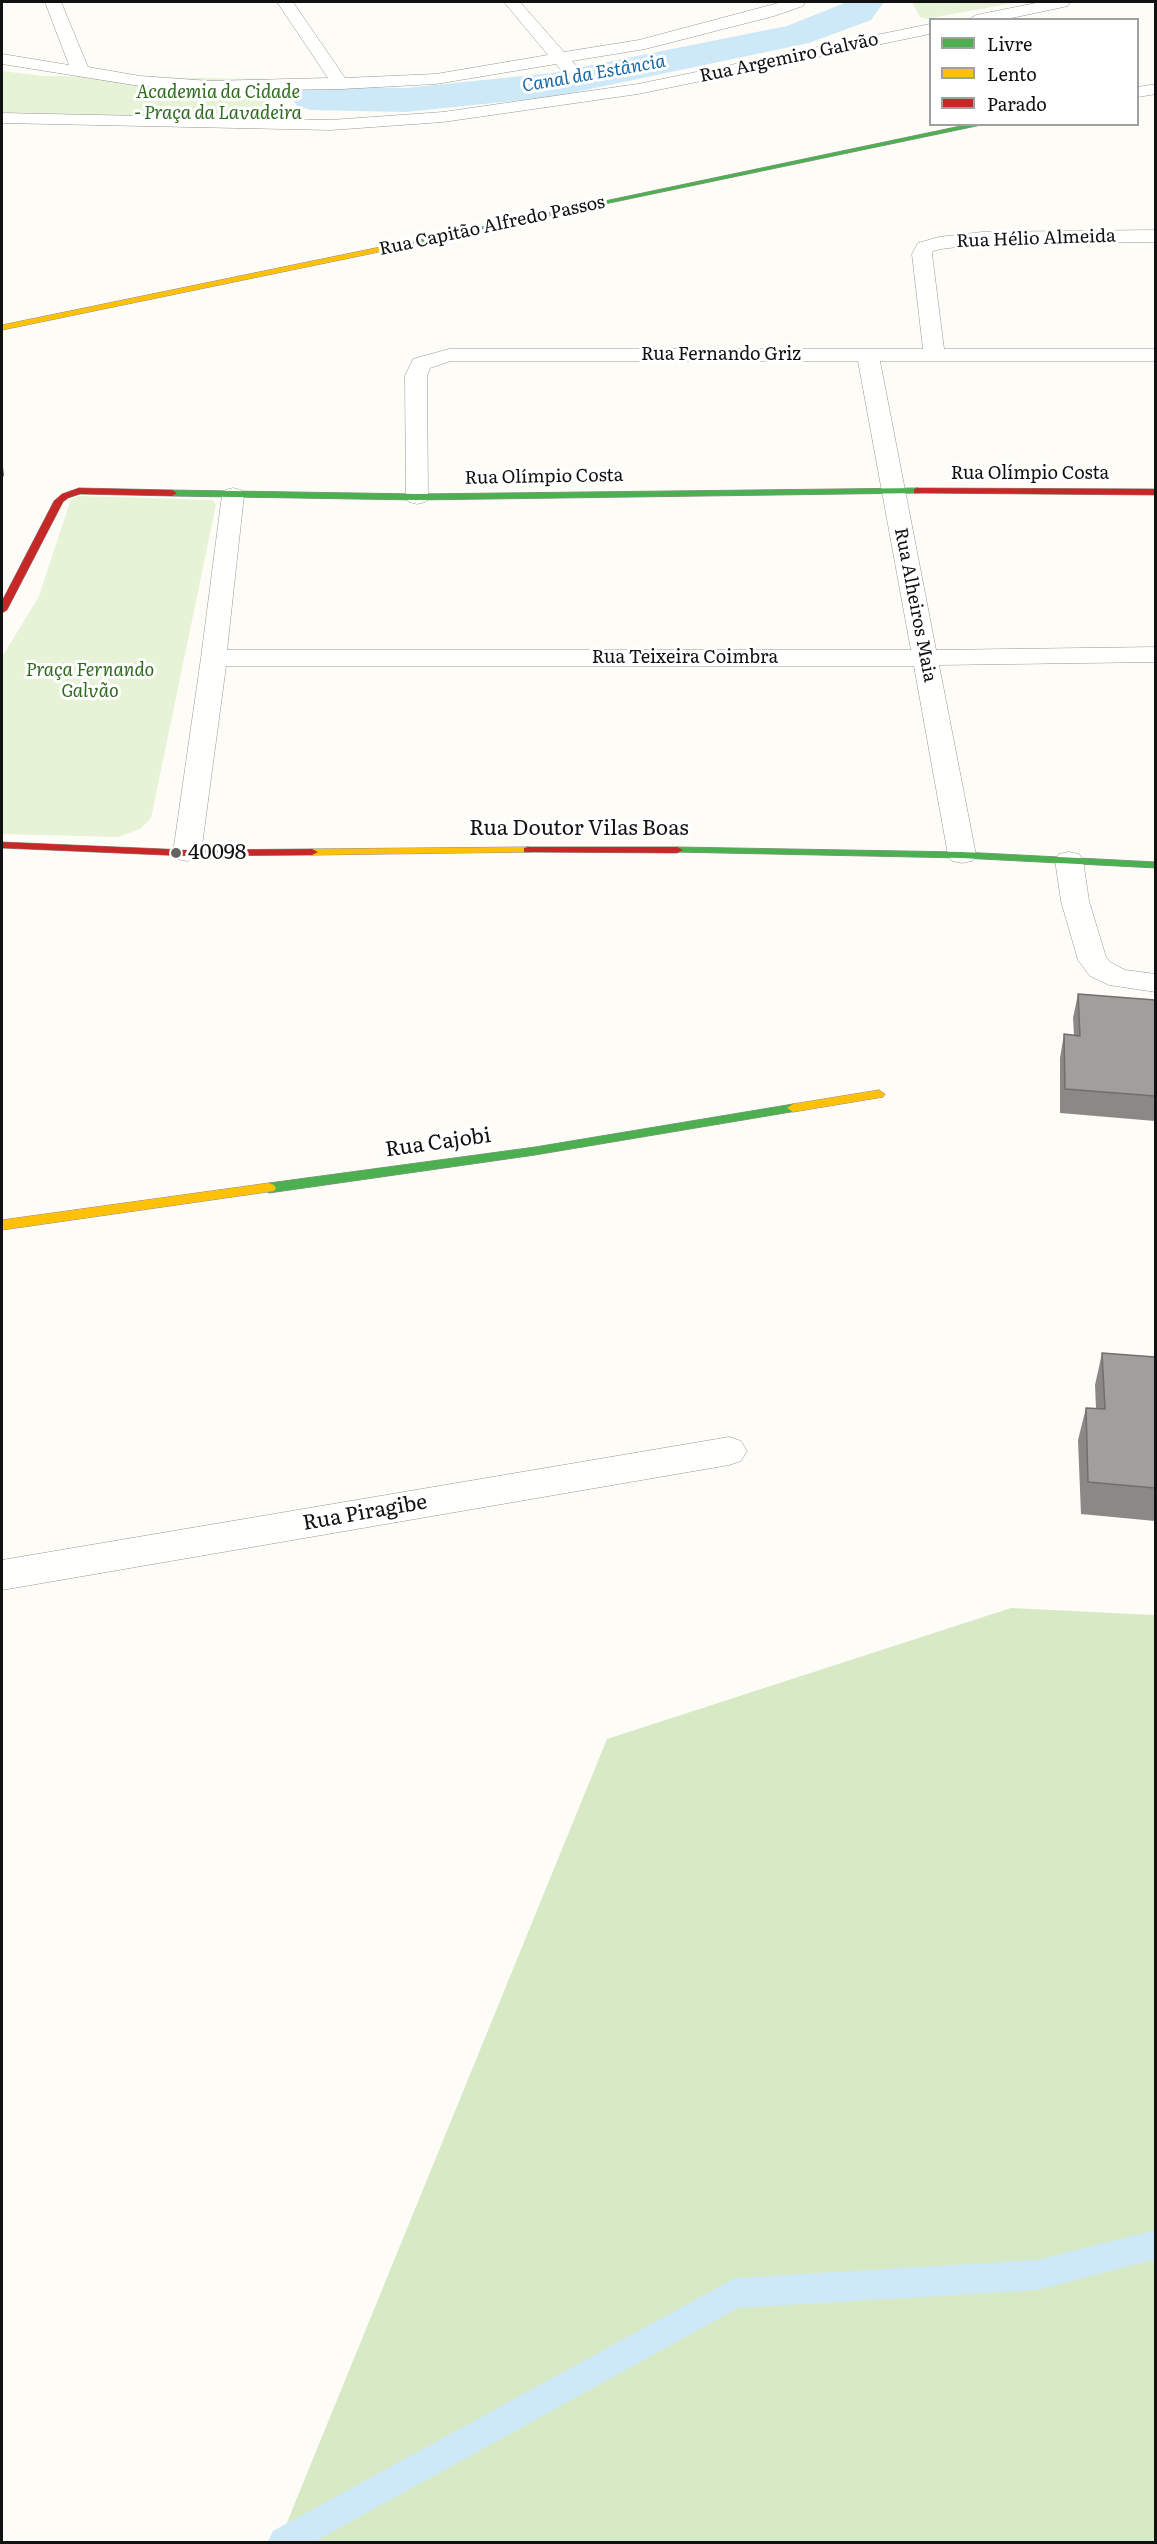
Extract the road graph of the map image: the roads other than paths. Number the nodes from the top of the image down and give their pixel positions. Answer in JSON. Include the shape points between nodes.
{"nodes":[{"id":1,"x":53,"y":2,"type":"edge"},
{"id":2,"x":285,"y":2,"type":"edge"},
{"id":3,"x":512,"y":2,"type":"edge"},
{"id":4,"x":797,"y":2,"type":"edge"},
{"id":5,"x":1062,"y":2,"type":"edge"},
{"id":6,"x":762,"y":7,"type":"edge"},
{"id":7,"x":986,"y":18,"type":"edge"},
{"id":8,"x":929,"y":29,"type":"edge"},
{"id":9,"x":2,"y":59,"type":"edge"},
{"id":10,"x":561,"y":61,"type":"junction"},
{"id":11,"x":74,"y":78,"type":"junction"},
{"id":12,"x":341,"y":84,"type":"junction"},
{"id":13,"x":301,"y":85,"type":"junction"},
{"id":14,"x":1155,"y":89,"type":"edge"},
{"id":15,"x":1139,"y":92,"type":"edge"},
{"id":16,"x":593,"y":93,"type":"junction"},
{"id":17,"x":48,"y":103,"type":"dead end"},
{"id":18,"x":2,"y":118,"type":"edge"},
{"id":19,"x":37,"y":119,"type":"junction"},
{"id":20,"x":300,"y":125,"type":"junction"},
{"id":21,"x":973,"y":126,"type":"edge"},
{"id":22,"x":1155,"y":236,"type":"edge"},
{"id":23,"x":2,"y":328,"type":"edge"},
{"id":24,"x":1155,"y":355,"type":"edge"},
{"id":25,"x":868,"y":356,"type":"junction"},
{"id":26,"x":934,"y":356,"type":"junction"},
{"id":27,"x":893,"y":491,"type":"junction"},
{"id":28,"x":1155,"y":492,"type":"edge"},
{"id":29,"x":233,"y":495,"type":"junction"},
{"id":30,"x":417,"y":497,"type":"junction"},
{"id":31,"x":2,"y":610,"type":"edge"},
{"id":32,"x":1155,"y":654,"type":"edge"},
{"id":33,"x":214,"y":658,"type":"junction"},
{"id":34,"x":924,"y":658,"type":"junction"},
{"id":35,"x":2,"y":845,"type":"edge"},
{"id":36,"x":187,"y":853,"type":"junction"},
{"id":37,"x":962,"y":855,"type":"junction"},
{"id":38,"x":1069,"y":860,"type":"junction"},
{"id":39,"x":1155,"y":865,"type":"edge"},
{"id":40,"x":1155,"y":983,"type":"edge"},
{"id":41,"x":879,"y":1094,"type":"dead end"},
{"id":42,"x":2,"y":1225,"type":"edge"},
{"id":43,"x":729,"y":1451,"type":"dead end"},
{"id":44,"x":2,"y":1575,"type":"edge"}],
"edges":[{"from":1,"to":11,"type":"street"},
{"from":2,"to":12,"type":"street"},
{"from":3,"to":10,"type":"street"},
{"from":4,"to":6,"type":"street"},
{"from":5,"to":7,"type":"street"},
{"from":6,"to":10,"type":"street","via":[[639,45]]},
{"from":8,"to":16,"type":"street","name":"Rua Argemiro Galvão","via":[[638,89]]},
{"from":9,"to":11,"type":"street"},
{"from":10,"to":12,"type":"street","via":[[435,79]]},
{"from":10,"to":16,"type":"street"},
{"from":11,"to":13,"type":"street","via":[[210,86]]},
{"from":12,"to":13,"type":"street"},
{"from":13,"to":20,"type":"street"},
{"from":14,"to":15,"type":"street"},
{"from":16,"to":20,"type":"street","name":"Rua Argemiro Galvão","via":[[443,117]]},
{"from":17,"to":19,"type":"street"},
{"from":18,"to":19,"type":"street","name":"Rua Argemiro Galvão"},
{"from":19,"to":20,"type":"street","name":"Rua Argemiro Galvão"},
{"from":21,"to":23,"type":"street","name":"Rua Capitão Alfredo Passos"},
{"from":22,"to":26,"type":"street","name":"Rua Hélio Almeida","via":[[982,238],[925,247],[922,254]]},
{"from":24,"to":26,"type":"street","name":"Rua Fernando Griz"},
{"from":25,"to":26,"type":"street","name":"Rua Fernando Griz"},
{"from":25,"to":27,"type":"street","name":"Rua Alheiros Maia"},
{"from":25,"to":30,"type":"street","name":"Rua Fernando Griz","via":[[469,353],[429,360],[421,364],[416,376]]},
{"from":27,"to":28,"type":"street","name":"Rua Olímpio Costa"},
{"from":27,"to":30,"type":"street","name":"Rua Olímpio Costa"},
{"from":27,"to":34,"type":"street","name":"Rua Alheiros Maia"},
{"from":29,"to":30,"type":"street","name":"Rua Olímpio Costa"},
{"from":29,"to":31,"type":"street","name":"Rua Olímpio Costa","via":[[87,490],[65,496]]},
{"from":29,"to":33,"type":"street"},
{"from":32,"to":34,"type":"street","name":"Rua Teixeira Coimbra"},
{"from":33,"to":34,"type":"street","name":"Rua Teixeira Coimbra"},
{"from":33,"to":36,"type":"street"},
{"from":34,"to":37,"type":"street","name":"Rua Alheiros Maia"},
{"from":35,"to":36,"type":"street","name":"Rua Doutor Vilas Boas"},
{"from":36,"to":37,"type":"street","name":"Rua Doutor Vilas Boas","via":[[592,849]]},
{"from":37,"to":38,"type":"street","name":"Rua Doutor Vilas Boas"},
{"from":38,"to":39,"type":"street","name":"Rua Doutor Vilas Boas"},
{"from":38,"to":40,"type":"street","via":[[1075,901],[1092,960],[1100,969],[1119,978]]},
{"from":41,"to":42,"type":"street","name":"Rua Cajobi","via":[[535,1151]]},
{"from":43,"to":44,"type":"street","name":"Rua Piragibe"}]}
